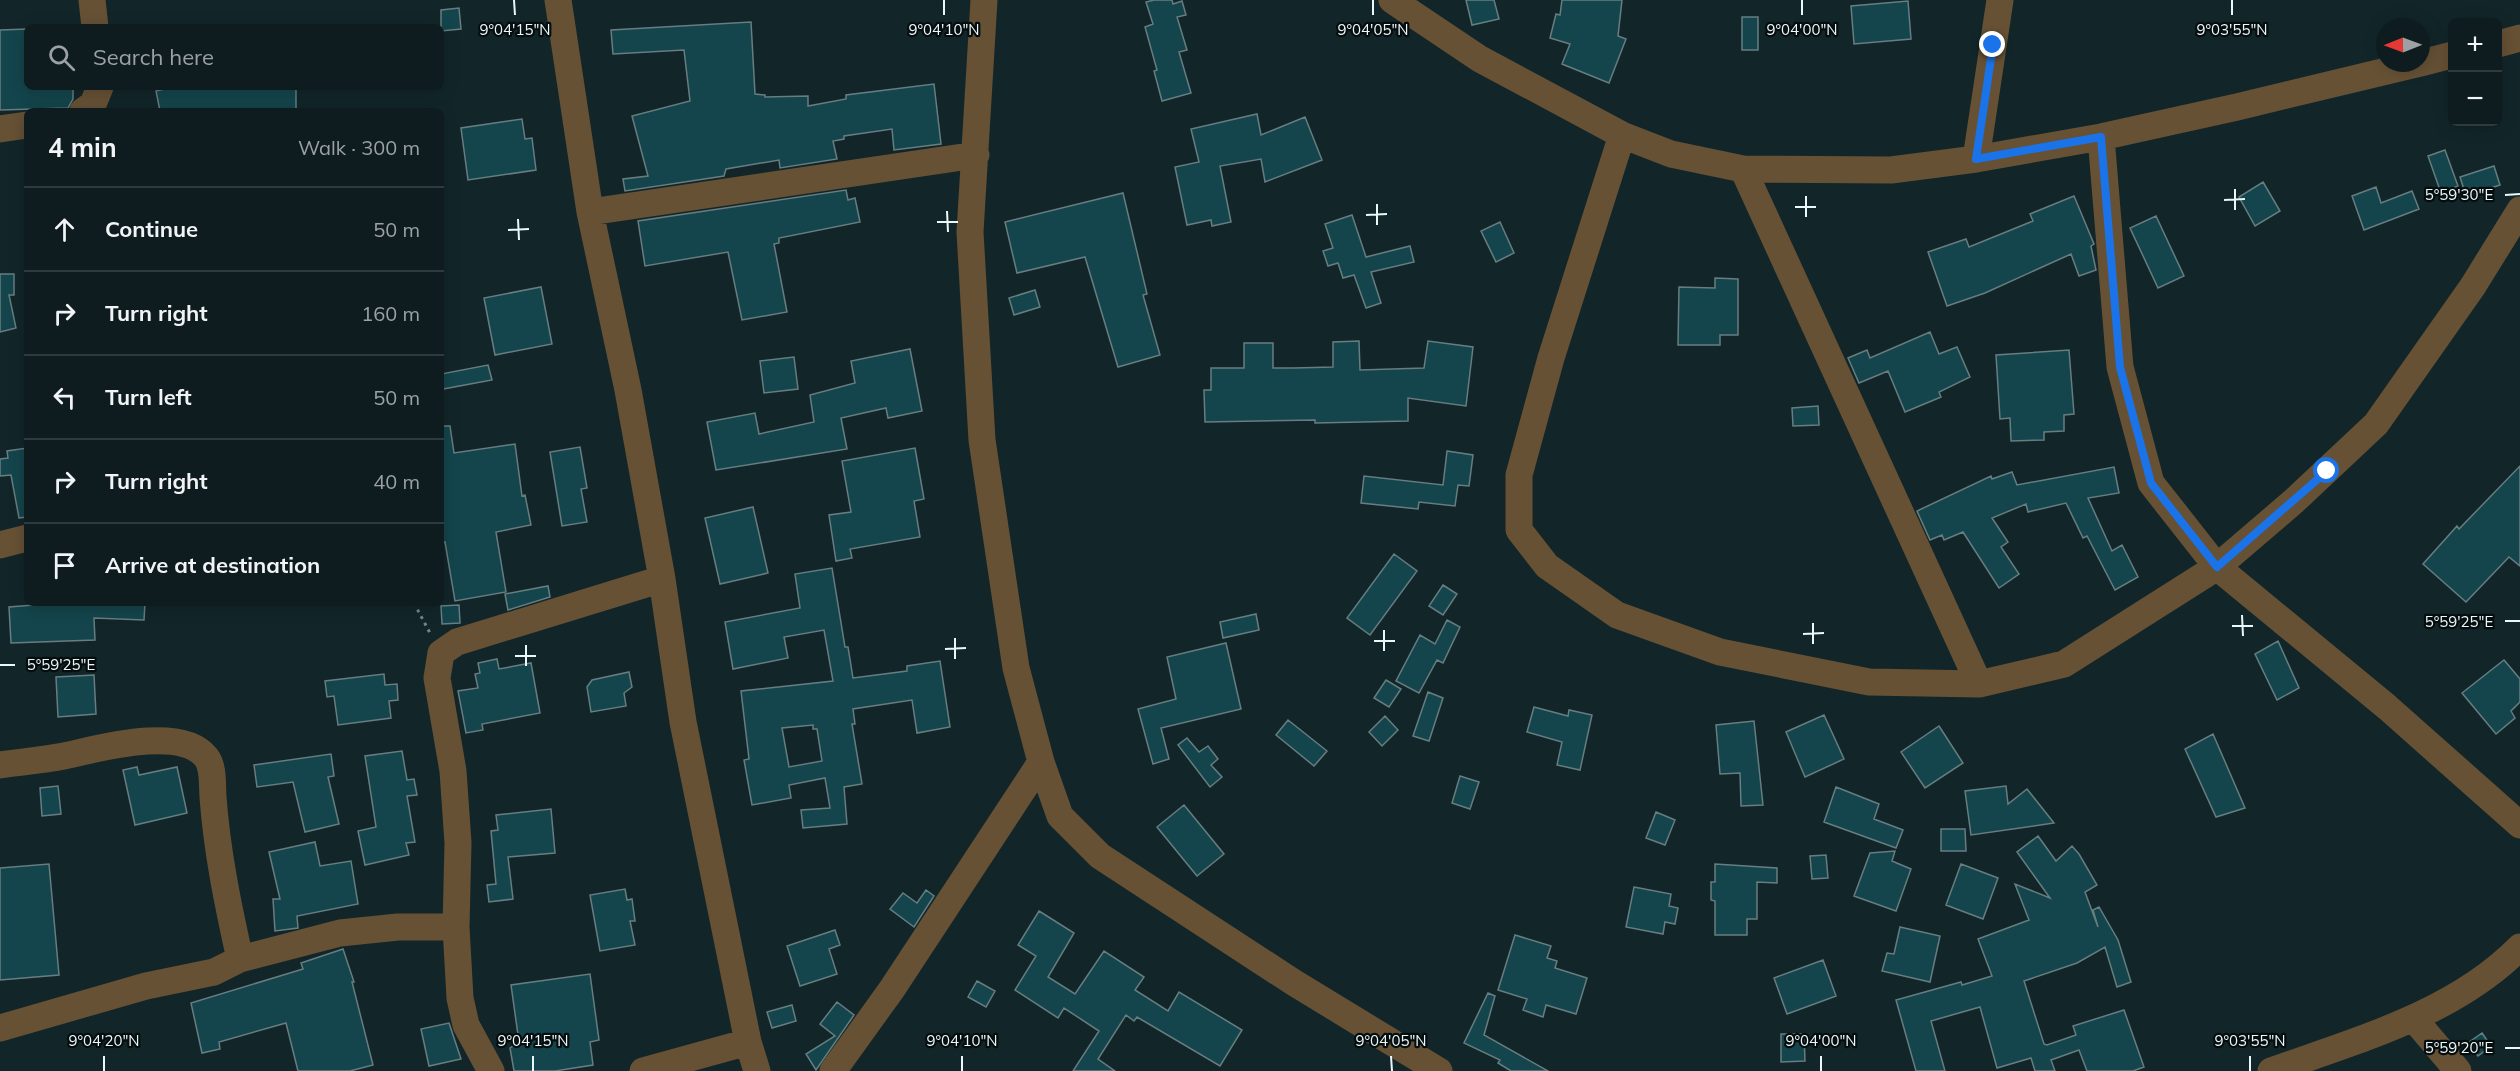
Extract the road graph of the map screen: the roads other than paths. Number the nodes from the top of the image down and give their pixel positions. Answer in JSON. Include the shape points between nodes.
{"nodes":[{"id":1,"x":92,"y":0,"type":"edge"},
{"id":2,"x":558,"y":0,"type":"edge"},
{"id":3,"x":984,"y":0,"type":"edge"},
{"id":4,"x":1392,"y":0,"type":"edge"},
{"id":5,"x":2000,"y":0,"type":"edge"},
{"id":6,"x":95,"y":24,"type":"edge"},
{"id":7,"x":2520,"y":38,"type":"edge"},
{"id":8,"x":2502,"y":43,"type":"edge"},
{"id":9,"x":2448,"y":56,"type":"edge"},
{"id":10,"x":2430,"y":61,"type":"edge"},
{"id":11,"x":2382,"y":72,"type":"edge"},
{"id":12,"x":99,"y":90,"type":"edge"},
{"id":13,"x":87,"y":108,"type":"edge"},
{"id":14,"x":24,"y":125,"type":"edge"},
{"id":15,"x":0,"y":129,"type":"edge"},
{"id":16,"x":1622,"y":135,"type":"junction"},
{"id":17,"x":2101,"y":137,"type":"junction"},
{"id":18,"x":976,"y":155,"type":"junction"},
{"id":19,"x":1976,"y":159,"type":"junction"},
{"id":20,"x":1743,"y":169,"type":"junction"},
{"id":21,"x":2520,"y":210,"type":"edge"},
{"id":22,"x":590,"y":212,"type":"junction"},
{"id":23,"x":24,"y":539,"type":"edge"},
{"id":24,"x":0,"y":545,"type":"edge"},
{"id":25,"x":2217,"y":567,"type":"junction"},
{"id":26,"x":662,"y":579,"type":"junction"},
{"id":27,"x":1979,"y":684,"type":"junction"},
{"id":28,"x":1041,"y":762,"type":"junction"},
{"id":29,"x":0,"y":765,"type":"edge"},
{"id":30,"x":2520,"y":825,"type":"edge"},
{"id":31,"x":456,"y":927,"type":"junction"},
{"id":32,"x":2520,"y":947,"type":"edge"},
{"id":33,"x":240,"y":959,"type":"junction"},
{"id":34,"x":2414,"y":1019,"type":"junction"},
{"id":35,"x":0,"y":1028,"type":"edge"},
{"id":36,"x":757,"y":1063,"type":"edge"},
{"id":37,"x":491,"y":1071,"type":"edge"},
{"id":38,"x":643,"y":1071,"type":"edge"},
{"id":39,"x":833,"y":1071,"type":"edge"},
{"id":40,"x":1439,"y":1071,"type":"edge"},
{"id":41,"x":2271,"y":1071,"type":"edge"},
{"id":42,"x":2458,"y":1071,"type":"edge"}],
"edges":[{"from":1,"to":6,"type":"street"},
{"from":2,"to":22,"type":"street"},
{"from":3,"to":18,"type":"street"},
{"from":4,"to":16,"type":"street","via":[[1480,59]]},
{"from":5,"to":19,"type":"street"},
{"from":7,"to":8,"type":"street"},
{"from":9,"to":10,"type":"street"},
{"from":11,"to":17,"type":"street"},
{"from":12,"to":13,"type":"street"},
{"from":14,"to":15,"type":"street"},
{"from":16,"to":20,"type":"street","via":[[1671,154]]},
{"from":16,"to":27,"type":"street","via":[[1551,358],[1519,475],[1519,530],[1546,566],[1617,615],[1720,652],[1869,682]]},
{"from":17,"to":19,"type":"street"},
{"from":17,"to":25,"type":"street","via":[[2120,367],[2151,483]]},
{"from":18,"to":22,"type":"street"},
{"from":18,"to":28,"type":"street","via":[[970,232],[982,440],[1016,668]]},
{"from":19,"to":20,"type":"street","via":[[1891,170]]},
{"from":20,"to":27,"type":"street"},
{"from":21,"to":25,"type":"street","via":[[2473,286],[2376,424]]},
{"from":22,"to":26,"type":"street","via":[[628,390]]},
{"from":23,"to":24,"type":"street"},
{"from":25,"to":27,"type":"street","via":[[2064,664]]},
{"from":25,"to":30,"type":"street","via":[[2388,707]]},
{"from":26,"to":31,"type":"street","via":[[457,642],[441,653],[437,678],[453,771],[458,843]]},
{"from":26,"to":36,"type":"street","via":[[685,734]]},
{"from":28,"to":39,"type":"street","via":[[892,989]]},
{"from":28,"to":40,"type":"street","via":[[1060,816],[1100,856],[1293,982]]},
{"from":29,"to":33,"type":"street","via":[[134,741],[188,746],[205,756],[212,770],[216,836]]},
{"from":31,"to":33,"type":"street","via":[[357,930]]},
{"from":31,"to":37,"type":"street","via":[[460,998],[466,1025]]},
{"from":32,"to":34,"type":"street","via":[[2496,972]]},
{"from":33,"to":35,"type":"street","via":[[214,972],[146,986]]},
{"from":34,"to":41,"type":"street"},
{"from":34,"to":42,"type":"street"},
{"from":36,"to":38,"type":"street"}]}
